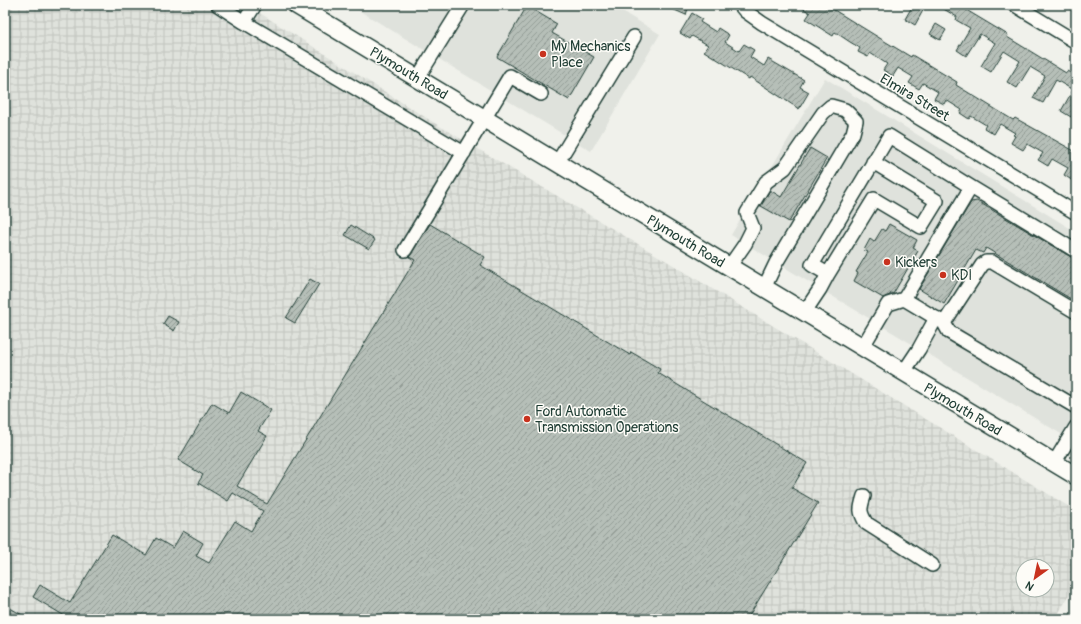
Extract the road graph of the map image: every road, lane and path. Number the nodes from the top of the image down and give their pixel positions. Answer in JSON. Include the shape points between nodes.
{"nodes":[{"id":1,"x":218,"y":5,"type":"edge"},
{"id":2,"x":255,"y":5,"type":"edge"},
{"id":3,"x":296,"y":5,"type":"edge"},
{"id":4,"x":463,"y":5,"type":"edge"},
{"id":5,"x":740,"y":5,"type":"edge"},
{"id":6,"x":1015,"y":5,"type":"edge"},
{"id":7,"x":244,"y":22,"type":"junction"},
{"id":8,"x":634,"y":37,"type":"dead end"},
{"id":9,"x":1076,"y":42,"type":"edge"},
{"id":10,"x":418,"y":79,"type":"junction"},
{"id":11,"x":541,"y":94,"type":"dead end"},
{"id":12,"x":484,"y":119,"type":"junction"},
{"id":13,"x":464,"y":153,"type":"junction"},
{"id":14,"x":873,"y":162,"type":"junction"},
{"id":15,"x":557,"y":163,"type":"junction"},
{"id":16,"x":971,"y":188,"type":"junction"},
{"id":17,"x":1076,"y":213,"type":"edge"},
{"id":18,"x":405,"y":250,"type":"dead end"},
{"id":19,"x":1076,"y":251,"type":"edge"},
{"id":20,"x":729,"y":267,"type":"junction"},
{"id":21,"x":828,"y":274,"type":"junction"},
{"id":22,"x":764,"y":288,"type":"junction"},
{"id":23,"x":904,"y":299,"type":"junction"},
{"id":24,"x":1076,"y":312,"type":"edge"},
{"id":25,"x":804,"y":313,"type":"junction"},
{"id":26,"x":940,"y":321,"type":"junction"},
{"id":27,"x":862,"y":348,"type":"junction"},
{"id":28,"x":903,"y":373,"type":"junction"},
{"id":29,"x":1076,"y":407,"type":"edge"},
{"id":30,"x":1076,"y":427,"type":"edge"},
{"id":31,"x":1054,"y":464,"type":"junction"},
{"id":32,"x":1076,"y":476,"type":"edge"},
{"id":33,"x":864,"y":496,"type":"dead end"},
{"id":34,"x":932,"y":565,"type":"dead end"}],
"edges":[{"from":1,"to":7,"type":"street"},
{"from":2,"to":7,"type":"street"},
{"from":3,"to":10,"type":"main road","name":"Plymouth Road"},
{"from":4,"to":10,"type":"street"},
{"from":5,"to":17,"type":"street","name":"Elmira Street","via":[[762,23]]},
{"from":6,"to":9,"type":"street"},
{"from":7,"to":13,"type":"street"},
{"from":8,"to":15,"type":"street"},
{"from":10,"to":12,"type":"main road","name":"Plymouth Road"},
{"from":11,"to":12,"type":"street","via":[[510,76]]},
{"from":12,"to":13,"type":"street"},
{"from":12,"to":15,"type":"main road","name":"Plymouth Road"},
{"from":13,"to":18,"type":"street"},
{"from":14,"to":16,"type":"street","via":[[889,136]]},
{"from":14,"to":21,"type":"street","via":[[812,265]]},
{"from":14,"to":21,"type":"street","via":[[937,201],[921,227],[874,199]]},
{"from":15,"to":20,"type":"main road","name":"Plymouth Road"},
{"from":16,"to":19,"type":"street"},
{"from":16,"to":23,"type":"street"},
{"from":20,"to":22,"type":"main road","name":"Plymouth Road"},
{"from":20,"to":22,"type":"street","via":[[753,228],[747,213],[766,182],[785,168],[823,113],[831,106],[845,110],[856,121],[853,133],[776,263]]},
{"from":21,"to":25,"type":"street"},
{"from":22,"to":25,"type":"main road","name":"Plymouth Road"},
{"from":23,"to":26,"type":"street"},
{"from":23,"to":27,"type":"street","via":[[888,304]]},
{"from":24,"to":26,"type":"street","via":[[992,262],[986,262]]},
{"from":25,"to":27,"type":"main road","name":"Plymouth Road"},
{"from":26,"to":28,"type":"street"},
{"from":26,"to":29,"type":"street","via":[[949,332]]},
{"from":27,"to":28,"type":"main road","name":"Plymouth Road"},
{"from":28,"to":31,"type":"main road","name":"Plymouth Road"},
{"from":30,"to":31,"type":"street"},
{"from":31,"to":32,"type":"main road","name":"Plymouth Road"},
{"from":33,"to":34,"type":"street","via":[[860,514],[866,523]]}]}
